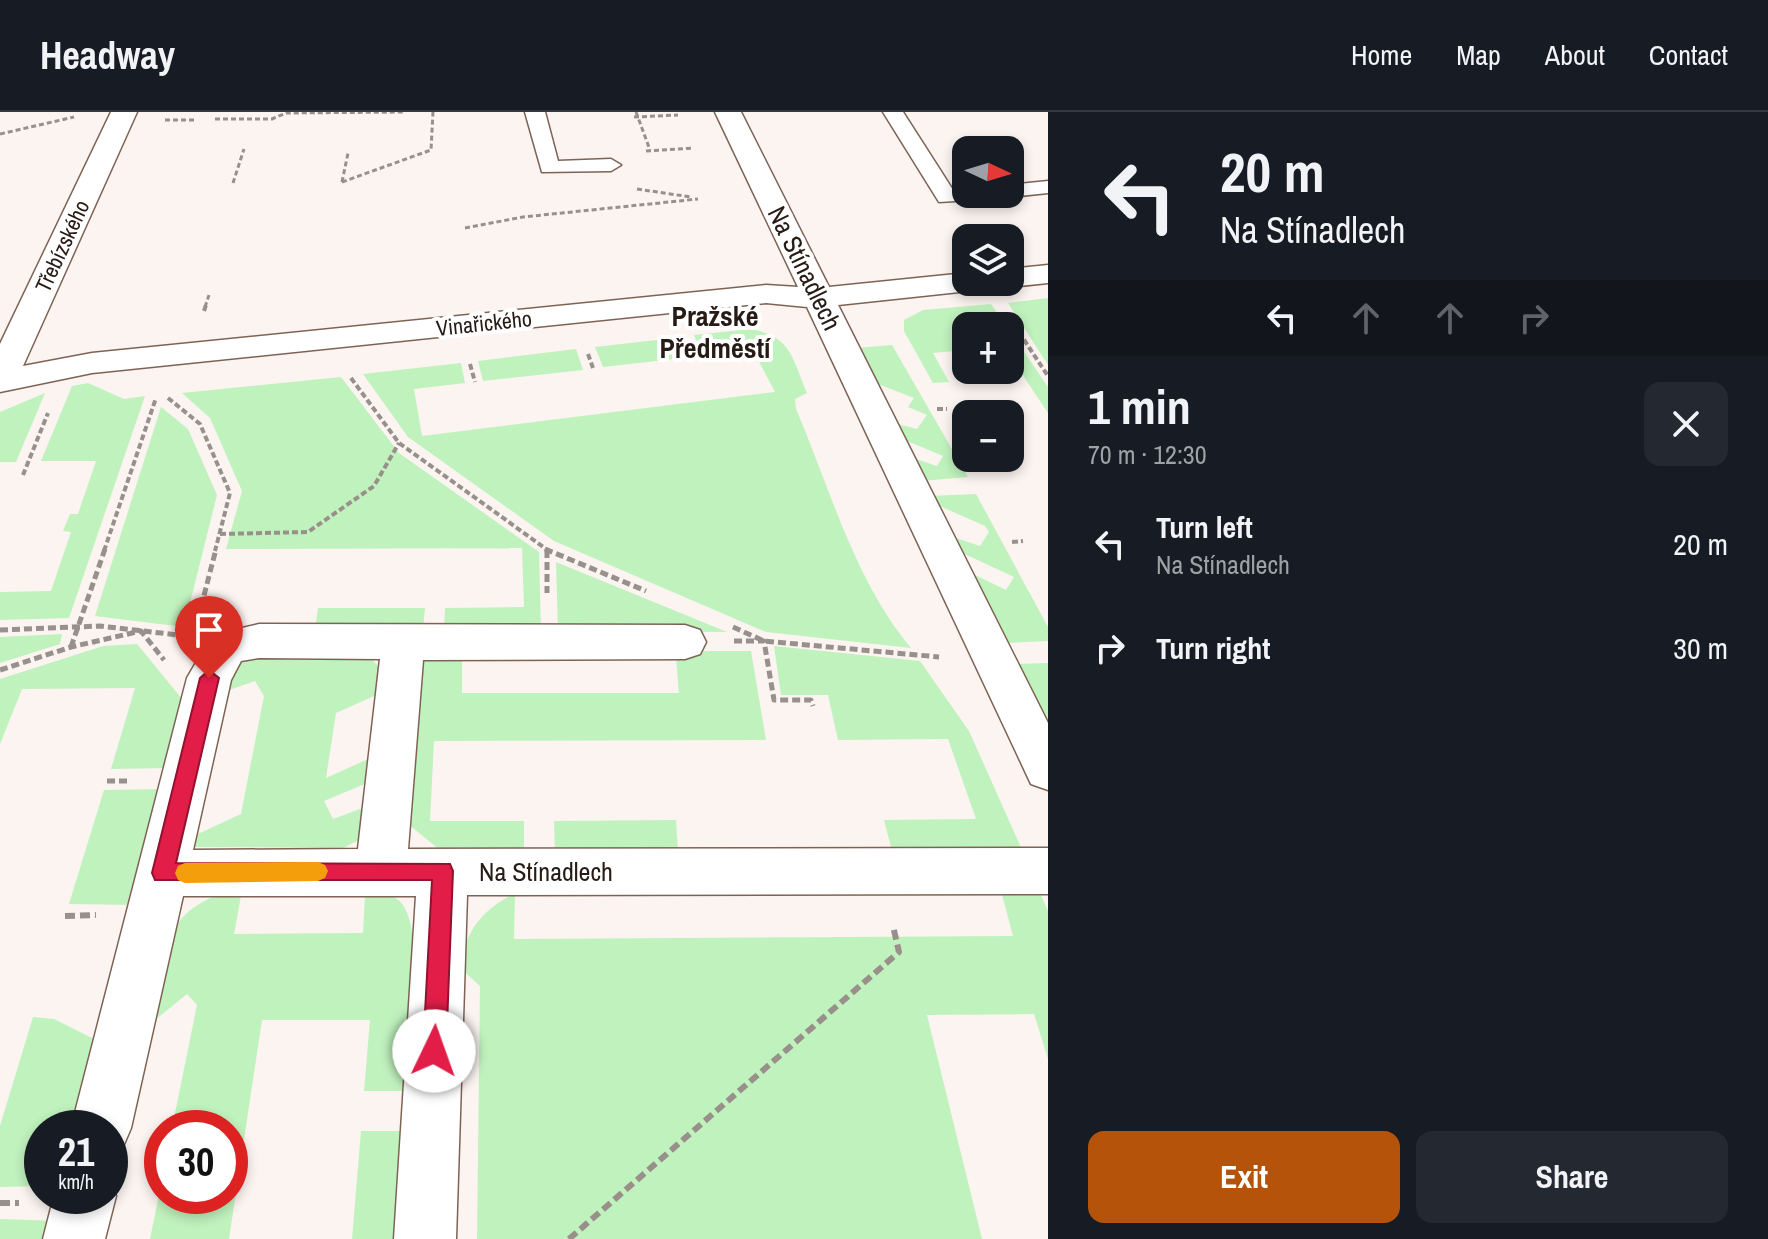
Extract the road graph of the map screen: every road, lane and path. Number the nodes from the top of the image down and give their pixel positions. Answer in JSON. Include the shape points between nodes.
{"nodes":[{"id":1,"x":124,"y":112,"type":"edge"},
{"id":2,"x":286,"y":112,"type":"edge"},
{"id":3,"x":370,"y":112,"type":"edge"},
{"id":4,"x":390,"y":112,"type":"edge"},
{"id":5,"x":405,"y":112,"type":"edge"},
{"id":6,"x":433,"y":112,"type":"edge"},
{"id":7,"x":535,"y":112,"type":"edge"},
{"id":8,"x":728,"y":112,"type":"edge"},
{"id":9,"x":893,"y":112,"type":"edge"},
{"id":10,"x":86,"y":114,"type":"dead end"},
{"id":11,"x":636,"y":115,"type":"edge"},
{"id":12,"x":678,"y":115,"type":"dead end"},
{"id":13,"x":215,"y":119,"type":"dead end"},
{"id":14,"x":370,"y":119,"type":"dead end"},
{"id":15,"x":0,"y":134,"type":"edge"},
{"id":16,"x":244,"y":149,"type":"dead end"},
{"id":17,"x":650,"y":150,"type":"dead end"},
{"id":18,"x":348,"y":153,"type":"dead end"},
{"id":19,"x":611,"y":165,"type":"dead end"},
{"id":20,"x":233,"y":183,"type":"dead end"},
{"id":21,"x":1048,"y":187,"type":"edge"},
{"id":22,"x":1024,"y":190,"type":"edge"},
{"id":23,"x":952,"y":197,"type":"edge"},
{"id":24,"x":698,"y":199,"type":"dead end"},
{"id":25,"x":465,"y":228,"type":"dead end"},
{"id":26,"x":1048,"y":274,"type":"edge"},
{"id":27,"x":1024,"y":277,"type":"edge"},
{"id":28,"x":952,"y":284,"type":"edge"},
{"id":29,"x":818,"y":298,"type":"junction"},
{"id":30,"x":1024,"y":339,"type":"edge"},
{"id":31,"x":468,"y":357,"type":"dead end"},
{"id":32,"x":346,"y":371,"type":"dead end"},
{"id":33,"x":1048,"y":376,"type":"edge"},
{"id":34,"x":0,"y":380,"type":"edge"},
{"id":35,"x":475,"y":382,"type":"dead end"},
{"id":36,"x":50,"y":409,"type":"dead end"},
{"id":37,"x":937,"y":409,"type":"dead end"},
{"id":38,"x":947,"y":409,"type":"dead end"},
{"id":39,"x":399,"y":443,"type":"junction"},
{"id":40,"x":23,"y":475,"type":"dead end"},
{"id":41,"x":220,"y":534,"type":"junction"},
{"id":42,"x":1023,"y":541,"type":"dead end"},
{"id":43,"x":1012,"y":542,"type":"dead end"},
{"id":44,"x":648,"y":592,"type":"dead end"},
{"id":45,"x":78,"y":627,"type":"junction"},
{"id":46,"x":0,"y":630,"type":"edge"},
{"id":47,"x":141,"y":631,"type":"junction"},
{"id":48,"x":703,"y":632,"type":"joint"},
{"id":49,"x":764,"y":641,"type":"junction"},
{"id":50,"x":210,"y":642,"type":"junction"},
{"id":51,"x":403,"y":643,"type":"junction"},
{"id":52,"x":71,"y":647,"type":"junction"},
{"id":53,"x":935,"y":658,"type":"dead end"},
{"id":54,"x":0,"y":670,"type":"edge"},
{"id":55,"x":813,"y":706,"type":"dead end"},
{"id":56,"x":1048,"y":770,"type":"edge"},
{"id":57,"x":880,"y":870,"type":"junction"},
{"id":58,"x":381,"y":871,"type":"junction"},
{"id":59,"x":443,"y":871,"type":"junction"},
{"id":60,"x":1048,"y":871,"type":"edge"},
{"id":61,"x":163,"y":873,"type":"junction"},
{"id":62,"x":105,"y":1110,"type":"edge"},
{"id":63,"x":80,"y":1214,"type":"edge"},
{"id":64,"x":74,"y":1239,"type":"edge"},
{"id":65,"x":425,"y":1239,"type":"edge"},
{"id":66,"x":569,"y":1239,"type":"edge"}],
"edges":[{"from":1,"to":34,"type":"street","name":"Třebízského"},
{"from":2,"to":3,"type":"path"},
{"from":2,"to":13,"type":"path","via":[[272,121]]},
{"from":3,"to":4,"type":"path"},
{"from":3,"to":14,"type":"path"},
{"from":4,"to":5,"type":"path"},
{"from":6,"to":18,"type":"path","via":[[431,150],[342,182]]},
{"from":7,"to":19,"type":"lane","via":[[549,168]]},
{"from":8,"to":29,"type":"street","name":"Na Stínadlech"},
{"from":9,"to":23,"type":"lane","via":[[947,197]]},
{"from":10,"to":15,"type":"path"},
{"from":11,"to":12,"type":"path"},
{"from":11,"to":17,"type":"path"},
{"from":16,"to":20,"type":"path"},
{"from":21,"to":22,"type":"lane"},
{"from":24,"to":25,"type":"path"},
{"from":26,"to":27,"type":"street"},
{"from":28,"to":29,"type":"street","name":"Vinařického"},
{"from":29,"to":34,"type":"street","name":"Vinařického","via":[[766,294],[92,363]]},
{"from":29,"to":56,"type":"street","name":"Na Stínadlech"},
{"from":30,"to":33,"type":"path"},
{"from":31,"to":35,"type":"path"},
{"from":32,"to":39,"type":"path"},
{"from":36,"to":40,"type":"path"},
{"from":37,"to":38,"type":"path"},
{"from":39,"to":41,"type":"path","via":[[374,486],[308,532]]},
{"from":39,"to":44,"type":"path","via":[[547,550]]},
{"from":41,"to":45,"type":"path","via":[[230,493],[200,424],[158,389]]},
{"from":41,"to":50,"type":"path"},
{"from":42,"to":43,"type":"path"},
{"from":45,"to":46,"type":"path"},
{"from":45,"to":47,"type":"path"},
{"from":45,"to":52,"type":"path"},
{"from":47,"to":50,"type":"path"},
{"from":47,"to":52,"type":"path"},
{"from":48,"to":49,"type":"path"},
{"from":48,"to":51,"type":"street"},
{"from":49,"to":53,"type":"path"},
{"from":49,"to":55,"type":"path","via":[[774,700],[811,700]]},
{"from":50,"to":51,"type":"street"},
{"from":50,"to":61,"type":"street","via":[[209,678]]},
{"from":51,"to":58,"type":"street"},
{"from":52,"to":54,"type":"path"},
{"from":57,"to":59,"type":"street","name":"Na Stínadlech"},
{"from":57,"to":60,"type":"street","name":"Na Stínadlech"},
{"from":57,"to":66,"type":"path","via":[[899,952]]},
{"from":58,"to":59,"type":"street","name":"Na Stínadlech"},
{"from":58,"to":61,"type":"street","name":"Na Stínadlech"},
{"from":59,"to":65,"type":"street"},
{"from":61,"to":62,"type":"street"},
{"from":63,"to":64,"type":"street"}]}
